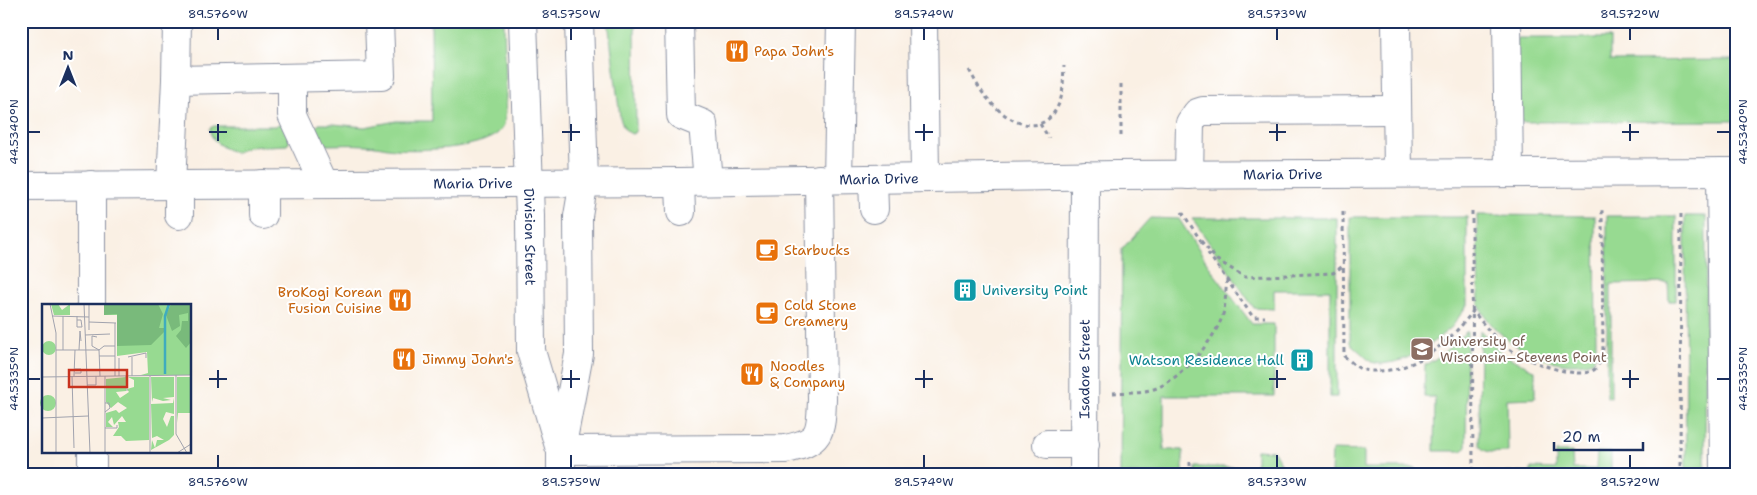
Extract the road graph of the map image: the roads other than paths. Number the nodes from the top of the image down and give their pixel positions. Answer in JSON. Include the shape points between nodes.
{"nodes":[{"id":1,"x":177,"y":21,"type":"edge"},
{"id":2,"x":379,"y":21,"type":"edge"},
{"id":3,"x":523,"y":21,"type":"edge"},
{"id":4,"x":579,"y":21,"type":"edge"},
{"id":5,"x":679,"y":21,"type":"edge"},
{"id":6,"x":841,"y":21,"type":"edge"},
{"id":7,"x":923,"y":21,"type":"edge"},
{"id":8,"x":1396,"y":21,"type":"edge"},
{"id":9,"x":1507,"y":21,"type":"edge"},
{"id":10,"x":292,"y":78,"type":"junction"},
{"id":11,"x":176,"y":80,"type":"junction"},
{"id":12,"x":1397,"y":110,"type":"junction"},
{"id":13,"x":1728,"y":172,"type":"edge"},
{"id":14,"x":1398,"y":173,"type":"junction"},
{"id":15,"x":1509,"y":173,"type":"junction"},
{"id":16,"x":1085,"y":175,"type":"junction"},
{"id":17,"x":1189,"y":175,"type":"junction"},
{"id":18,"x":925,"y":177,"type":"junction"},
{"id":19,"x":829,"y":179,"type":"junction"},
{"id":20,"x":873,"y":179,"type":"junction"},
{"id":21,"x":584,"y":181,"type":"junction"},
{"id":22,"x":708,"y":181,"type":"junction"},
{"id":23,"x":529,"y":182,"type":"junction"},
{"id":24,"x":680,"y":182,"type":"junction"},
{"id":25,"x":175,"y":184,"type":"junction"},
{"id":26,"x":263,"y":184,"type":"junction"},
{"id":27,"x":324,"y":184,"type":"junction"},
{"id":28,"x":91,"y":185,"type":"junction"},
{"id":29,"x":21,"y":186,"type":"edge"},
{"id":30,"x":874,"y":209,"type":"dead end"},
{"id":31,"x":681,"y":212,"type":"dead end"},
{"id":32,"x":178,"y":215,"type":"dead end"},
{"id":33,"x":263,"y":215,"type":"dead end"},
{"id":34,"x":91,"y":304,"type":"edge"},
{"id":35,"x":1047,"y":444,"type":"dead end"},
{"id":36,"x":1084,"y":444,"type":"junction"},
{"id":37,"x":92,"y":452,"type":"edge"},
{"id":38,"x":561,"y":462,"type":"edge"},
{"id":39,"x":92,"y":474,"type":"edge"},
{"id":40,"x":1084,"y":474,"type":"edge"},
{"id":41,"x":1724,"y":474,"type":"edge"}],
"edges":[{"from":1,"to":11,"type":"street"},
{"from":2,"to":10,"type":"street","via":[[381,76]]},
{"from":3,"to":23,"type":"street","name":"Division Street"},
{"from":4,"to":21,"type":"street"},
{"from":5,"to":22,"type":"street","via":[[681,115],[703,124]]},
{"from":6,"to":19,"type":"street"},
{"from":7,"to":18,"type":"street"},
{"from":8,"to":12,"type":"street"},
{"from":9,"to":15,"type":"street"},
{"from":10,"to":11,"type":"street"},
{"from":10,"to":27,"type":"street","via":[[292,115]]},
{"from":11,"to":25,"type":"street"},
{"from":12,"to":14,"type":"street"},
{"from":12,"to":17,"type":"street","via":[[1203,111],[1190,122]]},
{"from":13,"to":15,"type":"street","name":"Maria Drive"},
{"from":13,"to":41,"type":"street"},
{"from":14,"to":15,"type":"street","name":"Maria Drive"},
{"from":14,"to":17,"type":"street","name":"Maria Drive"},
{"from":16,"to":17,"type":"street","name":"Maria Drive"},
{"from":16,"to":18,"type":"street","name":"Maria Drive"},
{"from":16,"to":36,"type":"street","name":"Isadore Street"},
{"from":18,"to":20,"type":"street","name":"Maria Drive"},
{"from":19,"to":20,"type":"street","name":"Maria Drive"},
{"from":19,"to":22,"type":"street","name":"Maria Drive"},
{"from":19,"to":38,"type":"street","via":[[821,420],[817,435],[803,446],[785,449]]},
{"from":20,"to":30,"type":"street"},
{"from":21,"to":23,"type":"street","name":"Maria Drive"},
{"from":21,"to":24,"type":"street","name":"Maria Drive"},
{"from":21,"to":38,"type":"street","via":[[578,216],[579,354]]},
{"from":22,"to":24,"type":"street","name":"Maria Drive"},
{"from":23,"to":27,"type":"street","name":"Maria Drive"},
{"from":23,"to":38,"type":"street","name":"Division Street","via":[[531,351]]},
{"from":24,"to":31,"type":"street"},
{"from":25,"to":26,"type":"street","name":"Maria Drive"},
{"from":25,"to":28,"type":"street","name":"Maria Drive"},
{"from":25,"to":32,"type":"street"},
{"from":26,"to":27,"type":"street","name":"Maria Drive"},
{"from":26,"to":33,"type":"street"},
{"from":28,"to":29,"type":"street","name":"Maria Drive"},
{"from":28,"to":34,"type":"street"},
{"from":35,"to":36,"type":"street"},
{"from":36,"to":40,"type":"street","name":"Isadore Street"},
{"from":37,"to":39,"type":"street"}]}
